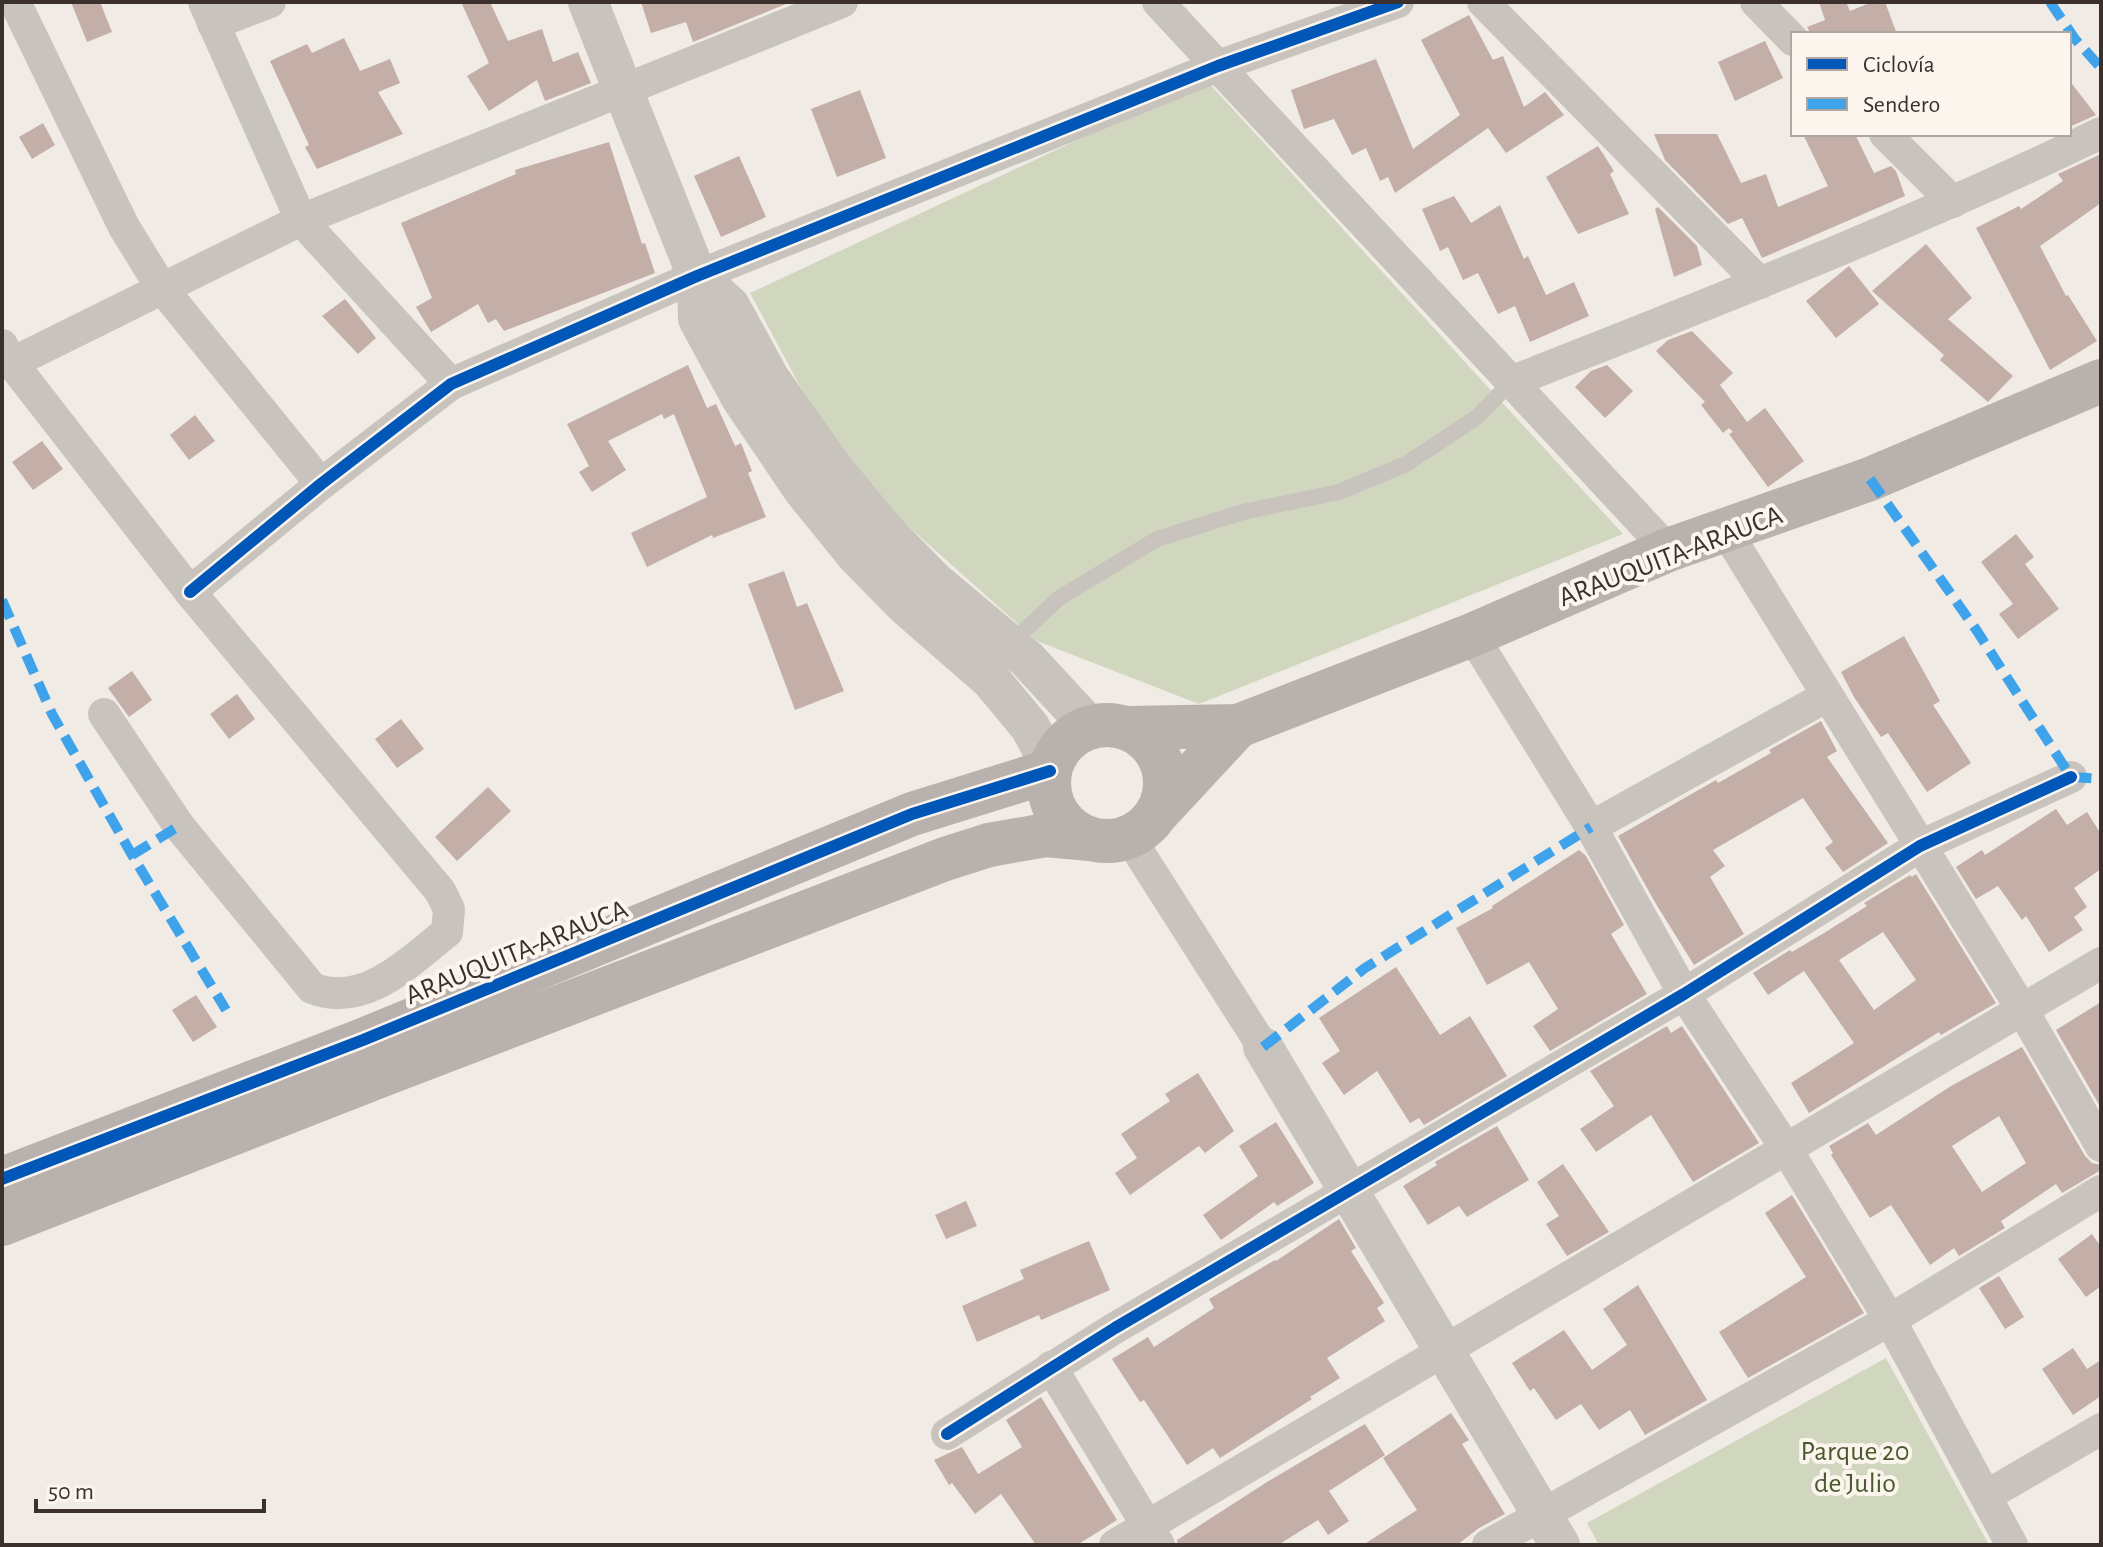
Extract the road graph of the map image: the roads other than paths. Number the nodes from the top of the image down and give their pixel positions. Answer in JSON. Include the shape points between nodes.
{"nodes":[{"id":1,"x":15,"y":2,"type":"edge"},
{"id":2,"x":270,"y":2,"type":"edge"},
{"id":3,"x":588,"y":2,"type":"edge"},
{"id":4,"x":842,"y":2,"type":"edge"},
{"id":5,"x":1158,"y":2,"type":"edge"},
{"id":6,"x":1398,"y":2,"type":"edge"},
{"id":7,"x":1483,"y":2,"type":"edge"},
{"id":8,"x":1756,"y":2,"type":"edge"},
{"id":9,"x":208,"y":13,"type":"edge"},
{"id":10,"x":1791,"y":38,"type":"edge"},
{"id":11,"x":1218,"y":66,"type":"junction"},
{"id":12,"x":622,"y":89,"type":"junction"},
{"id":13,"x":2101,"y":133,"type":"edge"},
{"id":14,"x":1887,"y":136,"type":"edge"},
{"id":15,"x":1953,"y":202,"type":"junction"},
{"id":16,"x":301,"y":220,"type":"junction"},
{"id":17,"x":697,"y":276,"type":"junction"},
{"id":18,"x":1760,"y":283,"type":"junction"},
{"id":19,"x":161,"y":287,"type":"junction"},
{"id":20,"x":7,"y":354,"type":"edge"},
{"id":21,"x":2101,"y":381,"type":"edge"},
{"id":22,"x":1511,"y":382,"type":"junction"},
{"id":23,"x":451,"y":384,"type":"junction"},
{"id":24,"x":321,"y":484,"type":"junction"},
{"id":25,"x":1726,"y":531,"type":"junction"},
{"id":26,"x":1668,"y":550,"type":"junction"},
{"id":27,"x":190,"y":592,"type":"junction"},
{"id":28,"x":1472,"y":635,"type":"junction"},
{"id":29,"x":1009,"y":645,"type":"junction"},
{"id":30,"x":1827,"y":696,"type":"junction"},
{"id":31,"x":104,"y":714,"type":"dead end"},
{"id":32,"x":1238,"y":726,"type":"junction"},
{"id":33,"x":1110,"y":728,"type":"junction"},
{"id":34,"x":1050,"y":768,"type":"junction"},
{"id":35,"x":2071,"y":777,"type":"dead end"},
{"id":36,"x":1591,"y":827,"type":"junction"},
{"id":37,"x":1126,"y":829,"type":"junction"},
{"id":38,"x":1920,"y":846,"type":"junction"},
{"id":39,"x":2101,"y":963,"type":"edge"},
{"id":40,"x":1684,"y":994,"type":"junction"},
{"id":41,"x":2023,"y":1011,"type":"junction"},
{"id":42,"x":1263,"y":1047,"type":"joint"},
{"id":43,"x":2101,"y":1146,"type":"edge"},
{"id":44,"x":1787,"y":1150,"type":"junction"},
{"id":45,"x":2,"y":1179,"type":"edge"},
{"id":46,"x":2101,"y":1191,"type":"edge"},
{"id":47,"x":1349,"y":1192,"type":"junction"},
{"id":48,"x":2,"y":1224,"type":"edge"},
{"id":49,"x":1890,"y":1320,"type":"junction"},
{"id":50,"x":1444,"y":1351,"type":"junction"},
{"id":51,"x":1051,"y":1367,"type":"junction"},
{"id":52,"x":2101,"y":1429,"type":"edge"},
{"id":53,"x":947,"y":1434,"type":"dead end"},
{"id":54,"x":1986,"y":1496,"type":"junction"},
{"id":55,"x":1550,"y":1530,"type":"edge"},
{"id":56,"x":1154,"y":1536,"type":"edge"},
{"id":57,"x":1115,"y":1545,"type":"edge"},
{"id":58,"x":1488,"y":1545,"type":"edge"},
{"id":59,"x":2012,"y":1545,"type":"edge"}],
"edges":[{"from":1,"to":19,"type":"street","via":[[124,227]]},
{"from":2,"to":9,"type":"street"},
{"from":3,"to":12,"type":"street"},
{"from":4,"to":12,"type":"street"},
{"from":5,"to":11,"type":"street"},
{"from":6,"to":11,"type":"street"},
{"from":7,"to":18,"type":"street"},
{"from":8,"to":10,"type":"street"},
{"from":9,"to":16,"type":"street"},
{"from":11,"to":17,"type":"street"},
{"from":11,"to":22,"type":"street"},
{"from":12,"to":16,"type":"street"},
{"from":12,"to":17,"type":"street"},
{"from":13,"to":15,"type":"street"},
{"from":14,"to":15,"type":"street"},
{"from":15,"to":18,"type":"street"},
{"from":16,"to":19,"type":"street"},
{"from":16,"to":23,"type":"street"},
{"from":17,"to":23,"type":"street"},
{"from":17,"to":29,"type":"street","via":[[730,306],[770,379],[884,530]]},
{"from":17,"to":34,"type":"street","via":[[698,319],[741,398],[804,491],[906,606],[991,680],[1030,727]]},
{"from":18,"to":22,"type":"street"},
{"from":19,"to":20,"type":"street"},
{"from":19,"to":24,"type":"street"},
{"from":20,"to":27,"type":"street"},
{"from":21,"to":25,"type":"main road","name":"ARAUQUITA-ARAUCA","via":[[1870,479]]},
{"from":22,"to":26,"type":"street"},
{"from":22,"to":29,"type":"lane","via":[[1477,417],[1406,464],[1339,492],[1243,512],[1157,539],[1059,598]]},
{"from":23,"to":24,"type":"street"},
{"from":24,"to":27,"type":"street"},
{"from":25,"to":26,"type":"main road","name":"ARAUQUITA-ARAUCA"},
{"from":25,"to":30,"type":"street"},
{"from":26,"to":28,"type":"main road","name":"ARAUQUITA-ARAUCA"},
{"from":27,"to":31,"type":"street","via":[[440,891],[449,909],[447,932],[386,980],[348,994],[312,988],[179,826]]},
{"from":28,"to":32,"type":"main road","name":"ARAUQUITA-ARAUCA"},
{"from":28,"to":36,"type":"street"},
{"from":29,"to":33,"type":"street"},
{"from":30,"to":36,"type":"street"},
{"from":30,"to":38,"type":"street"},
{"from":32,"to":33,"type":"main road"},
{"from":32,"to":37,"type":"main road"},
{"from":33,"to":34,"type":"main road","via":[[1073,735]]},
{"from":33,"to":37,"type":"main road","via":[[1144,736],[1163,763],[1166,779],[1165,795]]},
{"from":34,"to":37,"type":"main road","via":[[1052,805],[1074,832]]},
{"from":34,"to":45,"type":"main road","name":"ARAUQUITA-ARAUCA","via":[[912,814],[363,1040]]},
{"from":35,"to":38,"type":"street"},
{"from":36,"to":40,"type":"street"},
{"from":37,"to":42,"type":"street"},
{"from":37,"to":48,"type":"main road","via":[[1046,835],[945,859]]},
{"from":38,"to":40,"type":"street"},
{"from":38,"to":41,"type":"street"},
{"from":39,"to":41,"type":"street"},
{"from":40,"to":44,"type":"street"},
{"from":40,"to":47,"type":"street"},
{"from":41,"to":43,"type":"street"},
{"from":41,"to":44,"type":"street"},
{"from":42,"to":47,"type":"street"},
{"from":44,"to":49,"type":"street"},
{"from":44,"to":50,"type":"street"},
{"from":46,"to":49,"type":"street"},
{"from":47,"to":50,"type":"street"},
{"from":47,"to":51,"type":"street"},
{"from":49,"to":54,"type":"street"},
{"from":49,"to":55,"type":"street"},
{"from":50,"to":55,"type":"street"},
{"from":50,"to":56,"type":"street"},
{"from":51,"to":53,"type":"street"},
{"from":51,"to":56,"type":"street"},
{"from":52,"to":54,"type":"street"},
{"from":54,"to":59,"type":"street"},
{"from":55,"to":58,"type":"street"},
{"from":56,"to":57,"type":"street"}]}
